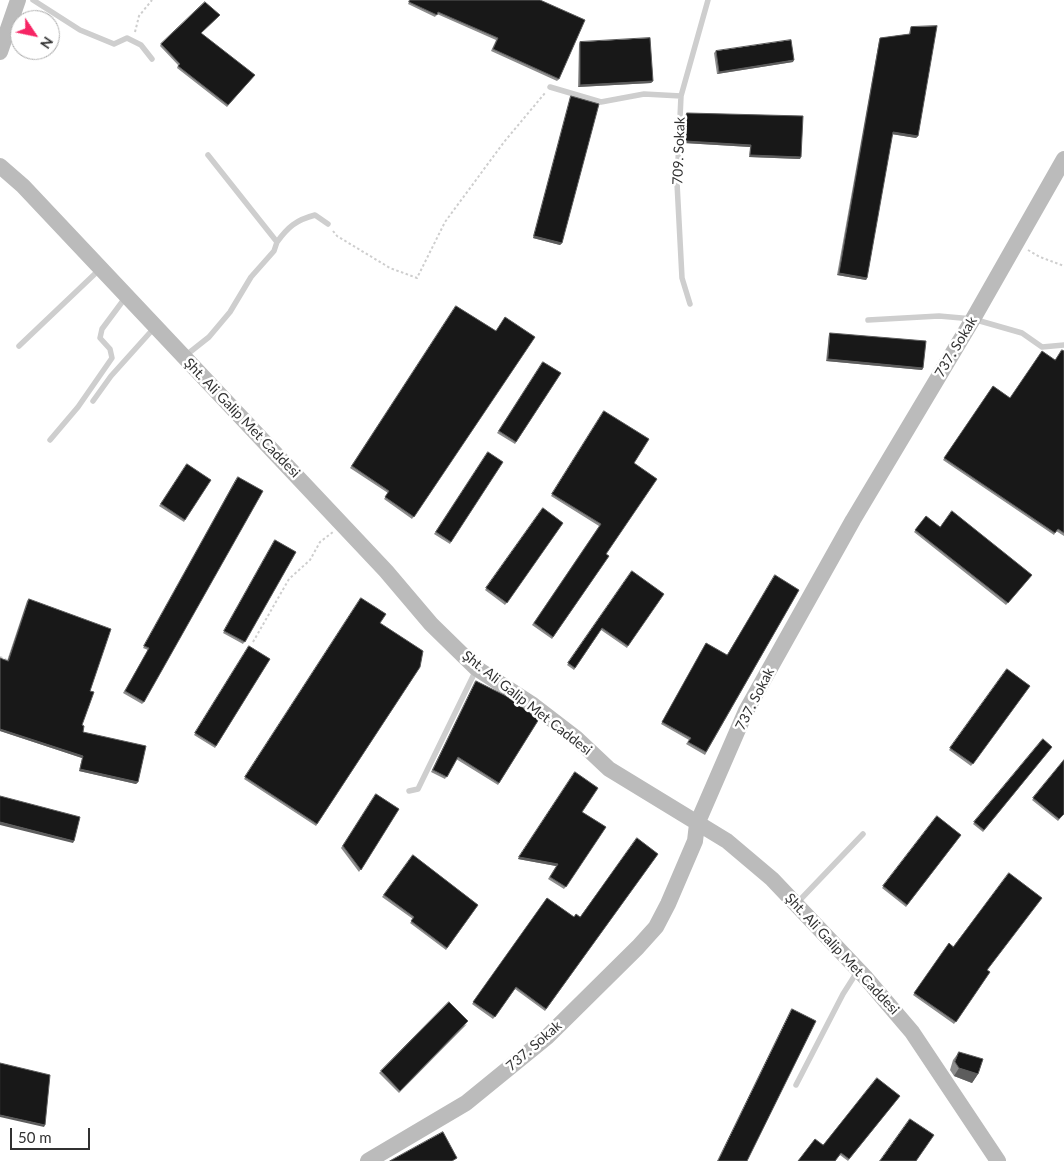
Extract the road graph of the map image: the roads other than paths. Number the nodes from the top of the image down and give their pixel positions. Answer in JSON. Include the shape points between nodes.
{"nodes":[{"id":1,"x":18,"y":0,"type":"edge"},
{"id":2,"x":34,"y":0,"type":"edge"},
{"id":3,"x":708,"y":0,"type":"edge"},
{"id":4,"x":0,"y":52,"type":"edge"},
{"id":5,"x":152,"y":59,"type":"dead end"},
{"id":6,"x":550,"y":87,"type":"road end"},
{"id":7,"x":681,"y":96,"type":"junction"},
{"id":8,"x":208,"y":155,"type":"dead end"},
{"id":9,"x":1064,"y":159,"type":"edge"},
{"id":10,"x":0,"y":166,"type":"edge"},
{"id":11,"x":328,"y":224,"type":"road end"},
{"id":12,"x":277,"y":242,"type":"junction"},
{"id":13,"x":100,"y":269,"type":"junction"},
{"id":14,"x":126,"y":296,"type":"junction"},
{"id":15,"x":690,"y":304,"type":"dead end"},
{"id":16,"x":973,"y":319,"type":"junction"},
{"id":17,"x":868,"y":320,"type":"dead end"},
{"id":18,"x":155,"y":328,"type":"junction"},
{"id":19,"x":1064,"y":345,"type":"edge"},
{"id":20,"x":19,"y":346,"type":"dead end"},
{"id":21,"x":184,"y":357,"type":"junction"},
{"id":22,"x":93,"y":401,"type":"dead end"},
{"id":23,"x":50,"y":440,"type":"dead end"},
{"id":24,"x":476,"y":668,"type":"junction"},
{"id":25,"x":409,"y":791,"type":"dead end"},
{"id":26,"x":697,"y":824,"type":"junction"},
{"id":27,"x":863,"y":834,"type":"dead end"},
{"id":28,"x":796,"y":904,"type":"junction"},
{"id":29,"x":859,"y":970,"type":"junction"},
{"id":30,"x":796,"y":1085,"type":"dead end"},
{"id":31,"x":368,"y":1161,"type":"edge"},
{"id":32,"x":998,"y":1161,"type":"edge"}],
"edges":[{"from":1,"to":4,"type":"street"},
{"from":2,"to":5,"type":"lane","via":[[80,30],[114,44],[127,38],[141,45]]},
{"from":3,"to":7,"type":"lane","name":"709. Sokak"},
{"from":6,"to":7,"type":"lane","via":[[601,102],[644,94]]},
{"from":7,"to":15,"type":"lane","name":"709. Sokak","via":[[678,192],[682,278]]},
{"from":8,"to":12,"type":"lane"},
{"from":9,"to":16,"type":"street","name":"737. Sokak"},
{"from":10,"to":13,"type":"street","name":"Şht. Ali Galip Met Caddesi","via":[[23,186]]},
{"from":11,"to":12,"type":"lane","via":[[315,215],[303,218],[289,226]]},
{"from":12,"to":21,"type":"lane","via":[[274,251],[251,277],[230,312],[209,337]]},
{"from":13,"to":14,"type":"street","name":"Şht. Ali Galip Met Caddesi"},
{"from":13,"to":20,"type":"lane"},
{"from":14,"to":18,"type":"street","name":"Şht. Ali Galip Met Caddesi"},
{"from":14,"to":23,"type":"lane","via":[[102,329],[100,338],[112,358]]},
{"from":16,"to":17,"type":"lane","via":[[939,316]]},
{"from":16,"to":19,"type":"lane","via":[[1022,333],[1042,347]]},
{"from":16,"to":26,"type":"street","name":"737. Sokak","via":[[853,520],[746,711]]},
{"from":18,"to":21,"type":"street","name":"Şht. Ali Galip Met Caddesi"},
{"from":18,"to":22,"type":"lane"},
{"from":21,"to":24,"type":"street","name":"Şht. Ali Galip Met Caddesi","via":[[342,524],[431,624]]},
{"from":24,"to":25,"type":"lane","via":[[418,789]]},
{"from":24,"to":26,"type":"street","name":"Şht. Ali Galip Met Caddesi","via":[[534,705],[610,769]]},
{"from":26,"to":28,"type":"street","name":"Şht. Ali Galip Met Caddesi","via":[[727,841]]},
{"from":26,"to":31,"type":"street","name":"737. Sokak","via":[[695,842],[668,904],[656,927],[638,947],[547,1037],[466,1103]]},
{"from":27,"to":28,"type":"lane"},
{"from":28,"to":29,"type":"street","name":"Şht. Ali Galip Met Caddesi"},
{"from":29,"to":30,"type":"lane","via":[[843,994]]},
{"from":29,"to":32,"type":"street","name":"Şht. Ali Galip Met Caddesi","via":[[912,1032]]}]}
